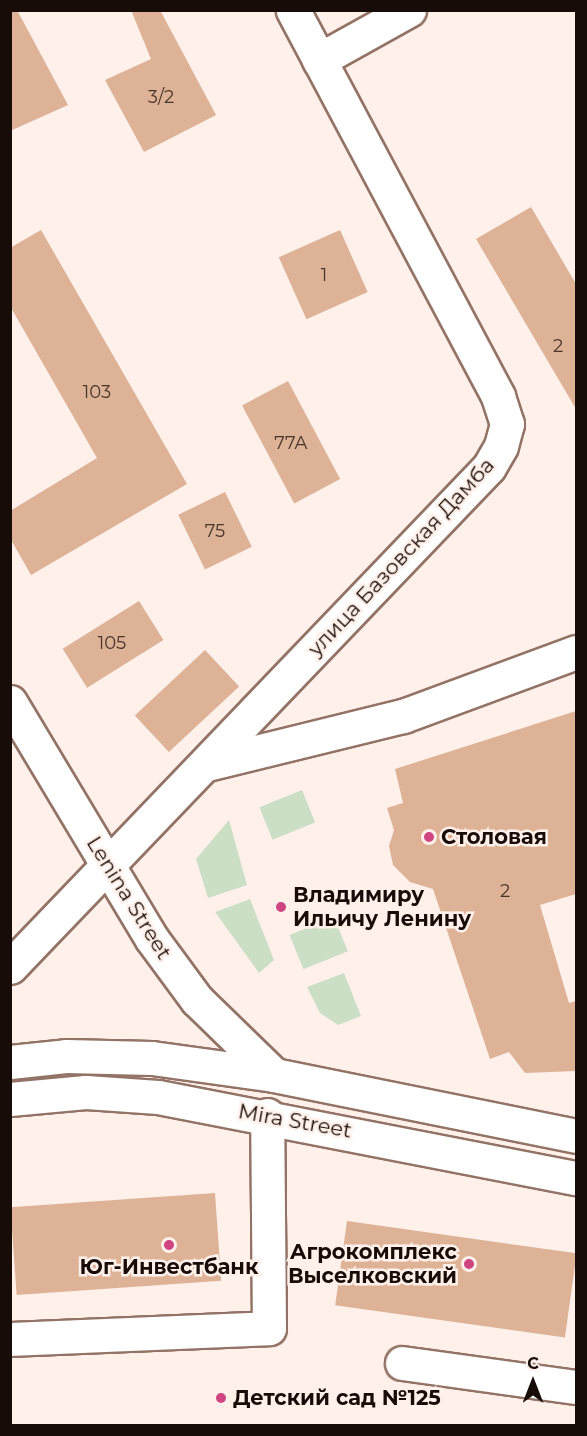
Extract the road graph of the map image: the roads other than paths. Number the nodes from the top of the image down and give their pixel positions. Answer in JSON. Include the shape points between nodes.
{"nodes":[{"id":1,"x":293,"y":10,"type":"edge"},
{"id":2,"x":409,"y":10,"type":"edge"},
{"id":3,"x":320,"y":60,"type":"junction"},
{"id":4,"x":576,"y":652,"type":"edge"},
{"id":5,"x":10,"y":702,"type":"edge"},
{"id":6,"x":207,"y":764,"type":"junction"},
{"id":7,"x":107,"y":866,"type":"junction"},
{"id":8,"x":10,"y":968,"type":"edge"},
{"id":9,"x":10,"y":1062,"type":"edge"},
{"id":10,"x":273,"y":1075,"type":"junction"},
{"id":11,"x":10,"y":1099,"type":"edge"},
{"id":12,"x":267,"y":1115,"type":"junction"},
{"id":13,"x":576,"y":1136,"type":"edge"},
{"id":14,"x":576,"y":1178,"type":"edge"},
{"id":15,"x":10,"y":1339,"type":"edge"},
{"id":16,"x":402,"y":1363,"type":"dead end"},
{"id":17,"x":576,"y":1387,"type":"edge"}],
"edges":[{"from":1,"to":3,"type":"street","name":"улица Базовская Дамба"},
{"from":2,"to":3,"type":"street"},
{"from":3,"to":6,"type":"street","name":"улица Базовская Дамба","via":[[498,396],[507,424],[489,467]]},
{"from":4,"to":6,"type":"street","via":[[403,716]]},
{"from":5,"to":7,"type":"street","name":"Lenina Street"},
{"from":6,"to":7,"type":"street","name":"улица Базовская Дамба"},
{"from":7,"to":8,"type":"street","name":"улица Базовская Дамба"},
{"from":7,"to":10,"type":"street","name":"Lenina Street","via":[[197,1000]]},
{"from":9,"to":10,"type":"street","name":"Mira Street","via":[[66,1056],[152,1058]]},
{"from":10,"to":13,"type":"street","name":"Mira Street"},
{"from":11,"to":12,"type":"street","name":"Mira Street","via":[[86,1092],[159,1097]]},
{"from":12,"to":14,"type":"street","name":"Mira Street"},
{"from":12,"to":15,"type":"street","via":[[268,1328]]},
{"from":16,"to":17,"type":"street"}]}
